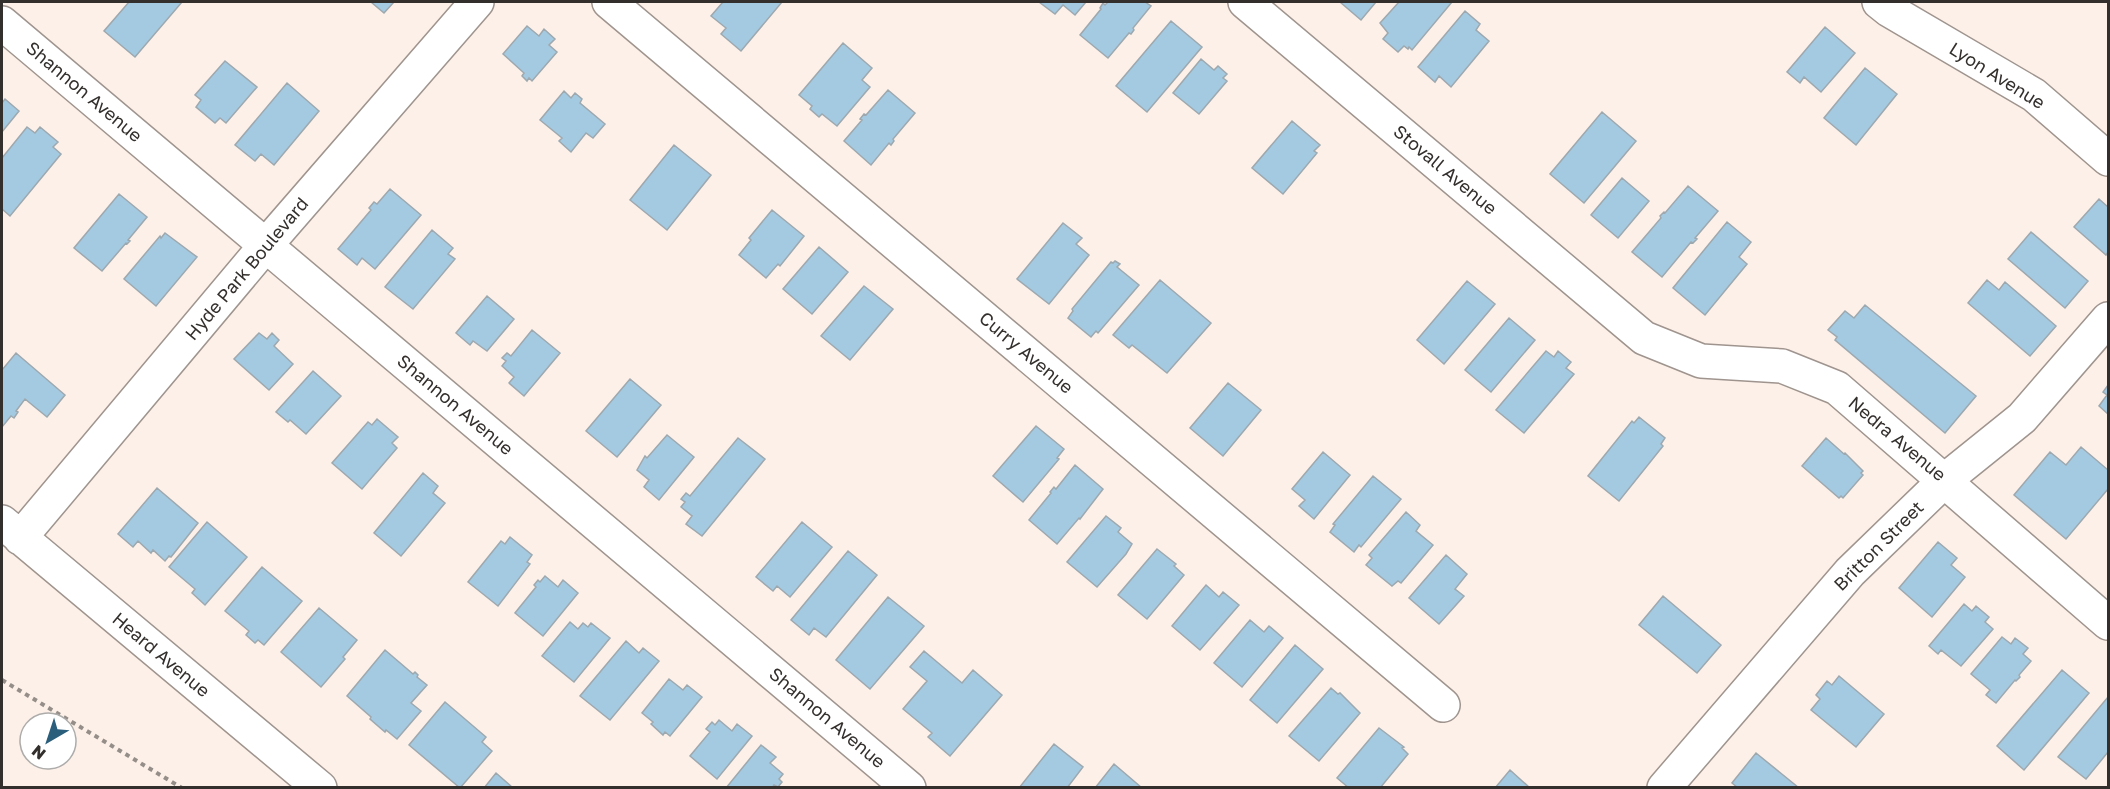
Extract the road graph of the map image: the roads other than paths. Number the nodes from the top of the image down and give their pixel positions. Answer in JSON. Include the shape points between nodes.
{"nodes":[{"id":1,"x":477,"y":2,"type":"edge"},
{"id":2,"x":609,"y":2,"type":"edge"},
{"id":3,"x":1245,"y":2,"type":"edge"},
{"id":4,"x":1879,"y":2,"type":"edge"},
{"id":5,"x":2,"y":23,"type":"edge"},
{"id":6,"x":2109,"y":159,"type":"edge"},
{"id":7,"x":266,"y":245,"type":"junction"},
{"id":8,"x":2109,"y":319,"type":"edge"},
{"id":9,"x":1644,"y":338,"type":"joint"},
{"id":10,"x":1945,"y":480,"type":"junction"},
{"id":11,"x":11,"y":530,"type":"edge"},
{"id":12,"x":2109,"y":623,"type":"edge"},
{"id":13,"x":1443,"y":705,"type":"dead end"},
{"id":14,"x":320,"y":788,"type":"edge"},
{"id":15,"x":909,"y":788,"type":"edge"},
{"id":16,"x":1664,"y":788,"type":"edge"}],
"edges":[{"from":1,"to":7,"type":"street","name":"Hyde Park Boulevard"},
{"from":2,"to":13,"type":"street","name":"Curry Avenue"},
{"from":3,"to":9,"type":"street","name":"Stovall Avenue"},
{"from":4,"to":6,"type":"street","name":"Lyon Avenue","via":[[2034,94]]},
{"from":5,"to":7,"type":"street","name":"Shannon Avenue"},
{"from":7,"to":11,"type":"street","name":"Hyde Park Boulevard"},
{"from":7,"to":15,"type":"street","name":"Shannon Avenue"},
{"from":8,"to":10,"type":"street","name":"Britton Street","via":[[2022,418]]},
{"from":9,"to":10,"type":"street","name":"Nedra Avenue","via":[[1701,361],[1782,366],[1837,388]]},
{"from":10,"to":12,"type":"street","name":"Nedra Avenue"},
{"from":10,"to":16,"type":"street","name":"Britton Street","via":[[1850,572]]},
{"from":11,"to":14,"type":"street","name":"Heard Avenue"}]}
